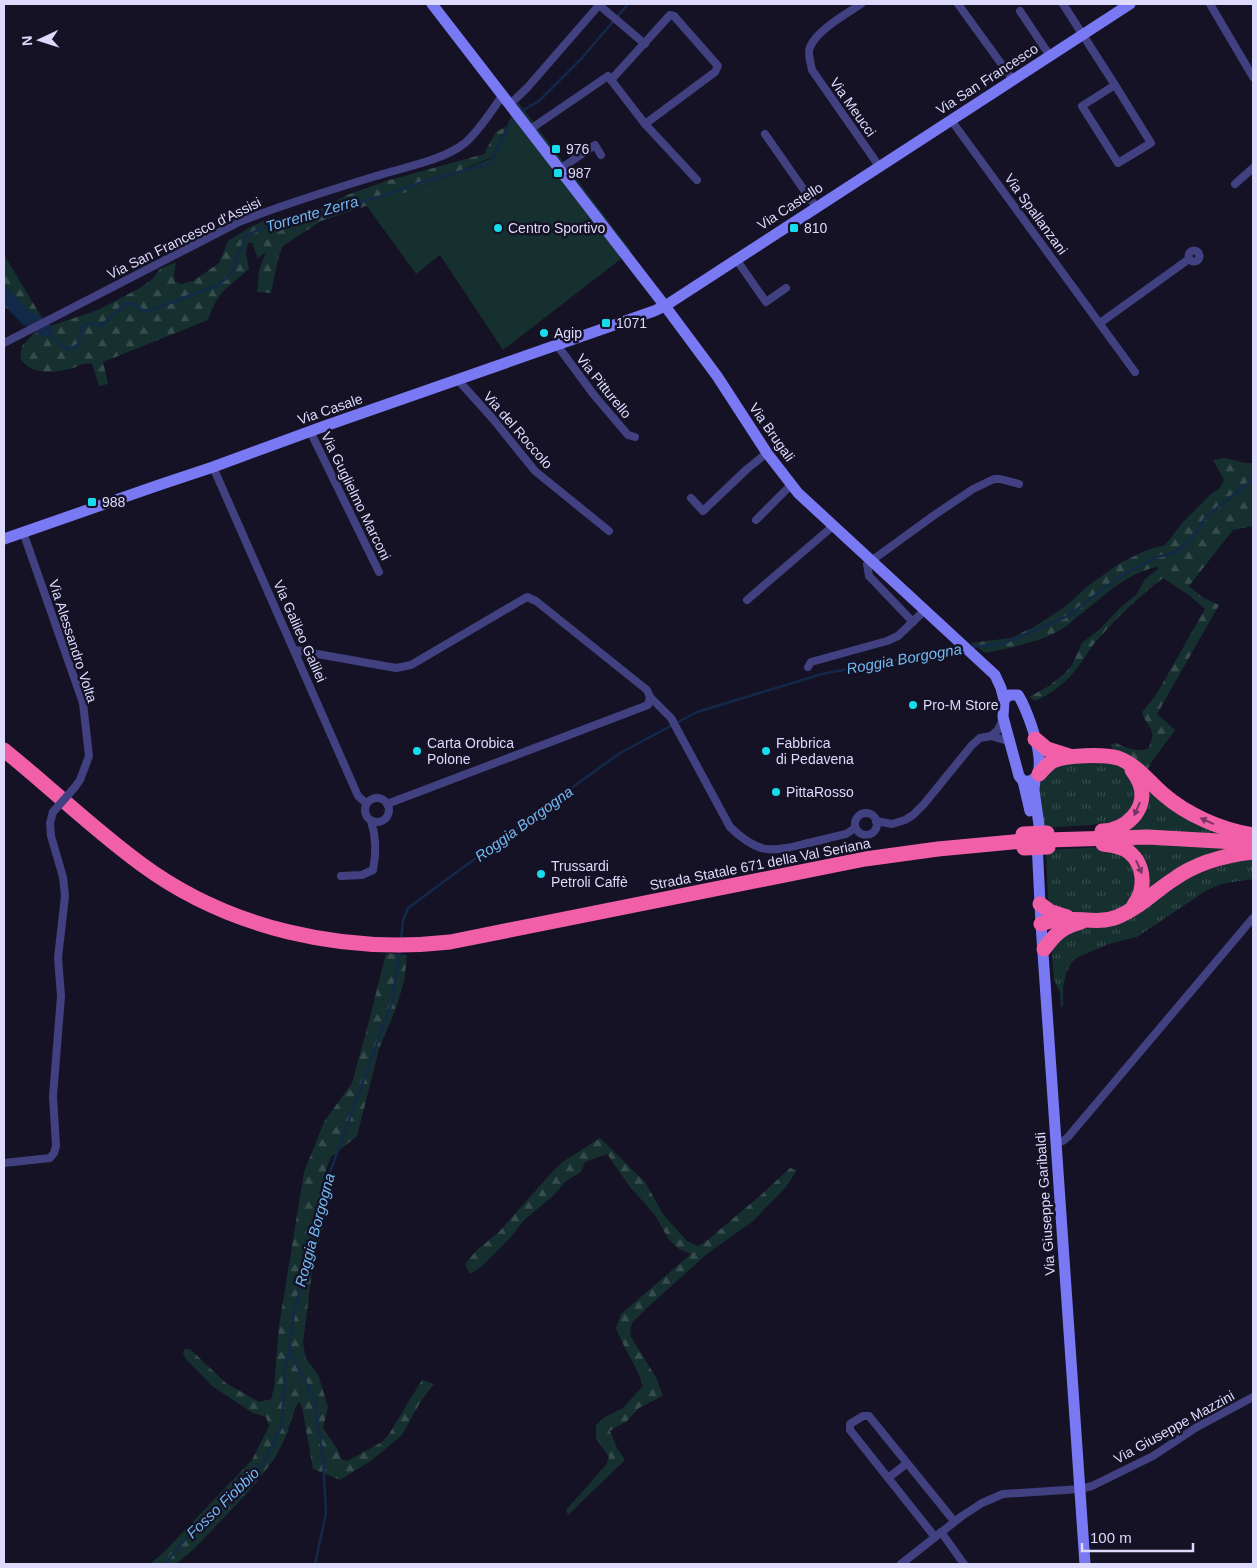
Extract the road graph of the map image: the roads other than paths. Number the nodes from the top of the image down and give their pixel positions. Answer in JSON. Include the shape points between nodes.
{"nodes":[{"id":1,"x":432,"y":4,"type":"edge"},
{"id":2,"x":599,"y":4,"type":"edge"},
{"id":3,"x":861,"y":4,"type":"edge"},
{"id":4,"x":958,"y":4,"type":"edge"},
{"id":5,"x":1063,"y":4,"type":"edge"},
{"id":6,"x":1130,"y":4,"type":"edge"},
{"id":7,"x":1210,"y":4,"type":"edge"},
{"id":8,"x":1020,"y":11,"type":"dead end"},
{"id":9,"x":1082,"y":34,"type":"junction"},
{"id":10,"x":645,"y":44,"type":"junction"},
{"id":11,"x":1050,"y":56,"type":"junction"},
{"id":12,"x":1253,"y":77,"type":"edge"},
{"id":13,"x":612,"y":80,"type":"junction"},
{"id":14,"x":1013,"y":80,"type":"junction"},
{"id":15,"x":1115,"y":85,"type":"junction"},
{"id":16,"x":508,"y":102,"type":"junction"},
{"id":17,"x":951,"y":120,"type":"junction"},
{"id":18,"x":646,"y":124,"type":"junction"},
{"id":19,"x":529,"y":130,"type":"junction"},
{"id":20,"x":765,"y":134,"type":"dead end"},
{"id":21,"x":601,"y":155,"type":"dead end"},
{"id":22,"x":879,"y":166,"type":"junction"},
{"id":23,"x":1253,"y":168,"type":"edge"},
{"id":24,"x":560,"y":169,"type":"junction"},
{"id":25,"x":860,"y":178,"type":"joint"},
{"id":26,"x":697,"y":180,"type":"dead end"},
{"id":27,"x":1235,"y":184,"type":"dead end"},
{"id":28,"x":816,"y":207,"type":"junction"},
{"id":29,"x":1189,"y":258,"type":"dead end"},
{"id":30,"x":736,"y":259,"type":"junction"},
{"id":31,"x":786,"y":288,"type":"dead end"},
{"id":32,"x":665,"y":306,"type":"junction"},
{"id":33,"x":1100,"y":323,"type":"junction"},
{"id":34,"x":4,"y":342,"type":"edge"},
{"id":35,"x":557,"y":345,"type":"junction"},
{"id":36,"x":1135,"y":372,"type":"dead end"},
{"id":37,"x":458,"y":380,"type":"junction"},
{"id":38,"x":310,"y":431,"type":"junction"},
{"id":39,"x":635,"y":437,"type":"dead end"},
{"id":40,"x":767,"y":453,"type":"junction"},
{"id":41,"x":213,"y":467,"type":"junction"},
{"id":42,"x":791,"y":484,"type":"junction"},
{"id":43,"x":1018,"y":484,"type":"dead end"},
{"id":44,"x":691,"y":498,"type":"dead end"},
{"id":45,"x":756,"y":520,"type":"dead end"},
{"id":46,"x":833,"y":526,"type":"junction"},
{"id":47,"x":23,"y":532,"type":"junction"},
{"id":48,"x":609,"y":532,"type":"dead end"},
{"id":49,"x":4,"y":540,"type":"edge"},
{"id":50,"x":872,"y":561,"type":"junction"},
{"id":51,"x":379,"y":572,"type":"dead end"},
{"id":52,"x":747,"y":600,"type":"dead end"},
{"id":53,"x":925,"y":610,"type":"junction"},
{"id":54,"x":913,"y":622,"type":"junction"},
{"id":55,"x":295,"y":650,"type":"junction"},
{"id":56,"x":973,"y":654,"type":"joint"},
{"id":57,"x":808,"y":668,"type":"dead end"},
{"id":58,"x":995,"y":675,"type":"junction"},
{"id":59,"x":1018,"y":695,"type":"junction"},
{"id":60,"x":650,"y":697,"type":"junction"},
{"id":61,"x":1004,"y":700,"type":"junction"},
{"id":62,"x":1004,"y":717,"type":"junction"},
{"id":63,"x":991,"y":736,"type":"junction"},
{"id":64,"x":1035,"y":739,"type":"junction"},
{"id":65,"x":1010,"y":742,"type":"junction"},
{"id":66,"x":4,"y":750,"type":"edge"},
{"id":67,"x":1076,"y":757,"type":"junction"},
{"id":68,"x":1128,"y":764,"type":"junction"},
{"id":69,"x":1032,"y":778,"type":"junction"},
{"id":70,"x":366,"y":803,"type":"junction"},
{"id":71,"x":387,"y":804,"type":"junction"},
{"id":72,"x":371,"y":821,"type":"junction"},
{"id":73,"x":876,"y":821,"type":"junction"},
{"id":74,"x":855,"y":828,"type":"junction"},
{"id":75,"x":1253,"y":835,"type":"edge"},
{"id":76,"x":1036,"y":841,"type":"junction"},
{"id":77,"x":1253,"y":844,"type":"edge"},
{"id":78,"x":1253,"y":852,"type":"edge"},
{"id":79,"x":341,"y":876,"type":"dead end"},
{"id":80,"x":1040,"y":904,"type":"junction"},
{"id":81,"x":1130,"y":911,"type":"junction"},
{"id":82,"x":1253,"y":918,"type":"edge"},
{"id":83,"x":1065,"y":923,"type":"junction"},
{"id":84,"x":1041,"y":924,"type":"junction"},
{"id":85,"x":1044,"y":950,"type":"junction"},
{"id":86,"x":1056,"y":1142,"type":"junction"},
{"id":87,"x":4,"y":1163,"type":"edge"},
{"id":88,"x":1253,"y":1397,"type":"edge"},
{"id":89,"x":906,"y":1464,"type":"junction"},
{"id":90,"x":888,"y":1478,"type":"junction"},
{"id":91,"x":1080,"y":1489,"type":"junction"},
{"id":92,"x":954,"y":1522,"type":"junction"},
{"id":93,"x":938,"y":1534,"type":"junction"},
{"id":94,"x":901,"y":1564,"type":"edge"},
{"id":95,"x":964,"y":1564,"type":"edge"},
{"id":96,"x":1085,"y":1564,"type":"edge"}],
"edges":[{"from":1,"to":16,"type":"street","name":"Via Brugali"},
{"from":2,"to":10,"type":"street"},
{"from":2,"to":16,"type":"street","name":"Via San Francesco d'Assisi","via":[[527,88]]},
{"from":3,"to":22,"type":"street","name":"Via Meucci","via":[[820,33],[809,48],[810,60],[812,70]]},
{"from":4,"to":14,"type":"street"},
{"from":5,"to":9,"type":"street"},
{"from":6,"to":9,"type":"street","name":"Via San Francesco"},
{"from":7,"to":12,"type":"street"},
{"from":8,"to":11,"type":"street"},
{"from":9,"to":11,"type":"street","name":"Via San Francesco"},
{"from":9,"to":15,"type":"street"},
{"from":10,"to":13,"type":"street"},
{"from":10,"to":18,"type":"street","via":[[670,15],[674,16],[718,66]]},
{"from":11,"to":14,"type":"street","name":"Via San Francesco"},
{"from":13,"to":18,"type":"street"},
{"from":13,"to":19,"type":"street","via":[[608,76]]},
{"from":14,"to":17,"type":"street","name":"Via San Francesco"},
{"from":15,"to":15,"type":"street","via":[[1082,106],[1118,163],[1151,143]]},
{"from":16,"to":19,"type":"street","name":"Via Brugali"},
{"from":16,"to":34,"type":"street","name":"Via San Francesco d'Assisi","via":[[446,155],[332,189],[239,222]]},
{"from":17,"to":22,"type":"street","name":"Via San Francesco"},
{"from":17,"to":33,"type":"street","name":"Via Spallanzani"},
{"from":18,"to":26,"type":"street"},
{"from":19,"to":24,"type":"street","name":"Via Brugali"},
{"from":20,"to":28,"type":"street"},
{"from":21,"to":24,"type":"street","via":[[594,145]]},
{"from":22,"to":25,"type":"street","name":"Via San Francesco"},
{"from":23,"to":27,"type":"street"},
{"from":24,"to":32,"type":"street","name":"Via Brugali"},
{"from":25,"to":28,"type":"street","name":"Via Castello"},
{"from":28,"to":30,"type":"street","name":"Via Castello"},
{"from":29,"to":33,"type":"street"},
{"from":30,"to":31,"type":"street","via":[[766,302]]},
{"from":30,"to":32,"type":"street","name":"Via Castello"},
{"from":32,"to":35,"type":"street","name":"Via Casale"},
{"from":32,"to":40,"type":"street","name":"Via Brugali"},
{"from":33,"to":36,"type":"street","name":"Via Spallanzani"},
{"from":35,"to":37,"type":"street","name":"Via Casale"},
{"from":35,"to":39,"type":"street","name":"Via Pitturello","via":[[600,402],[628,435]]},
{"from":37,"to":38,"type":"street","name":"Via Casale"},
{"from":37,"to":48,"type":"street","name":"Via del Roccolo","via":[[534,471]]},
{"from":38,"to":41,"type":"street","name":"Via Casale"},
{"from":38,"to":51,"type":"street","name":"Via Guglielmo Marconi"},
{"from":40,"to":42,"type":"street","name":"Via Brugali"},
{"from":40,"to":44,"type":"street","via":[[703,510]]},
{"from":41,"to":47,"type":"street","name":"Via Casale"},
{"from":41,"to":55,"type":"street","name":"Via Galileo Galilei"},
{"from":42,"to":45,"type":"street"},
{"from":42,"to":46,"type":"street","name":"Via Brugali"},
{"from":43,"to":50,"type":"street","via":[[994,479],[973,489]]},
{"from":46,"to":50,"type":"street","name":"Via Brugali"},
{"from":46,"to":52,"type":"street"},
{"from":47,"to":49,"type":"street","name":"Via Casale"},
{"from":47,"to":87,"type":"street","name":"Via Alessandro Volta","bridge":true,"via":[[82,702],[89,756],[80,780],[53,812],[50,823],[65,896],[58,958],[61,996],[53,1096],[56,1146],[50,1158]]},
{"from":50,"to":53,"type":"street","name":"Via Brugali"},
{"from":50,"to":54,"type":"street","via":[[867,564],[869,576]]},
{"from":53,"to":54,"type":"street"},
{"from":53,"to":56,"type":"street","name":"Via Brugali"},
{"from":54,"to":57,"type":"street","via":[[887,641],[811,662]]},
{"from":55,"to":60,"type":"street","via":[[396,668],[411,666],[527,597],[620,668],[647,690]]},
{"from":55,"to":70,"type":"street","name":"Via Galileo Galilei","via":[[358,796]]},
{"from":56,"to":58,"type":"street","name":"Via Giuseppe Garibaldi"},
{"from":58,"to":59,"type":"street","name":"Via Giuseppe Garibaldi","via":[[1000,676]]},
{"from":58,"to":61,"type":"street","name":"Via Giuseppe Garibaldi"},
{"from":59,"to":61,"type":"street","via":[[1010,695]]},
{"from":59,"to":64,"type":"street","name":"Via Giuseppe Garibaldi"},
{"from":60,"to":71,"type":"street","via":[[648,705]]},
{"from":60,"to":74,"type":"street","via":[[672,718],[730,827],[742,839],[760,848],[779,850],[846,834]]},
{"from":61,"to":62,"type":"street","name":"Via Giuseppe Garibaldi"},
{"from":62,"to":63,"type":"street","via":[[1001,726]]},
{"from":62,"to":65,"type":"street","name":"Via Giuseppe Garibaldi"},
{"from":63,"to":65,"type":"street"},
{"from":63,"to":73,"type":"street","via":[[980,738],[972,745],[913,815],[892,824]]},
{"from":64,"to":67,"type":"highway","via":[[1056,753]]},
{"from":64,"to":69,"type":"street","name":"Via Giuseppe Garibaldi","via":[[1039,763]]},
{"from":65,"to":69,"type":"street","name":"Via Giuseppe Garibaldi","via":[[1018,771]]},
{"from":66,"to":76,"type":"highway","name":"Strada Statale 671 della Val Seriana","via":[[120,849],[186,893],[250,921],[296,934],[354,943],[427,944],[500,933],[857,861],[959,846]]},
{"from":67,"to":68,"type":"highway","via":[[1118,758]]},
{"from":67,"to":69,"type":"highway","via":[[1050,763]]},
{"from":75,"to":68,"type":"highway","one_way":true,"via":[[1208,822],[1183,808]]},
{"from":68,"to":76,"type":"highway","one_way":true,"via":[[1140,785],[1141,798],[1132,819],[1110,831]]},
{"from":69,"to":76,"type":"street","name":"Via Giuseppe Garibaldi","via":[[1039,825]]},
{"from":70,"to":71,"type":"street","via":[[377,797]]},
{"from":70,"to":72,"type":"street","via":[[364,813]]},
{"from":71,"to":72,"type":"street","via":[[389,813],[386,819]]},
{"from":72,"to":79,"type":"street","via":[[375,858],[372,870],[362,875]]},
{"from":73,"to":74,"type":"street","via":[[874,832],[867,835]]},
{"from":73,"to":74,"type":"street","via":[[870,813],[862,813],[855,820]]},
{"from":76,"to":77,"type":"highway","name":"Strada Statale 671 della Val Seriana","via":[[1148,837]]},
{"from":76,"to":80,"type":"street","name":"Via Giuseppe Garibaldi"},
{"from":76,"to":81,"type":"highway","one_way":true,"via":[[1102,844],[1129,852],[1138,862],[1142,875],[1139,900]]},
{"from":78,"to":81,"type":"highway","via":[[1197,866],[1176,877]]},
{"from":80,"to":83,"type":"highway"},
{"from":80,"to":84,"type":"street","name":"Via Giuseppe Garibaldi"},
{"from":81,"to":83,"type":"highway","via":[[1115,918]]},
{"from":82,"to":86,"type":"street","via":[[1068,1137]]},
{"from":83,"to":84,"type":"highway","via":[[1052,919]]},
{"from":83,"to":85,"type":"highway"},
{"from":84,"to":85,"type":"street","name":"Via Giuseppe Garibaldi"},
{"from":85,"to":86,"type":"street","name":"Via Giuseppe Garibaldi"},
{"from":86,"to":91,"type":"street","name":"Via Giuseppe Garibaldi"},
{"from":88,"to":91,"type":"street","name":"Via Giuseppe Mazzini","via":[[1197,1427],[1153,1456]]},
{"from":89,"to":90,"type":"street"},
{"from":89,"to":90,"type":"street","via":[[869,1416],[850,1424],[850,1430]]},
{"from":89,"to":92,"type":"street"},
{"from":90,"to":93,"type":"street"},
{"from":91,"to":92,"type":"street","name":"Via Giuseppe Mazzini","via":[[1004,1494],[982,1502]]},
{"from":91,"to":96,"type":"street","name":"Via Giuseppe Garibaldi"},
{"from":92,"to":93,"type":"street","name":"Via Giuseppe Mazzini"},
{"from":93,"to":94,"type":"street","name":"Via Giuseppe Mazzini"},
{"from":93,"to":95,"type":"street"}]}
